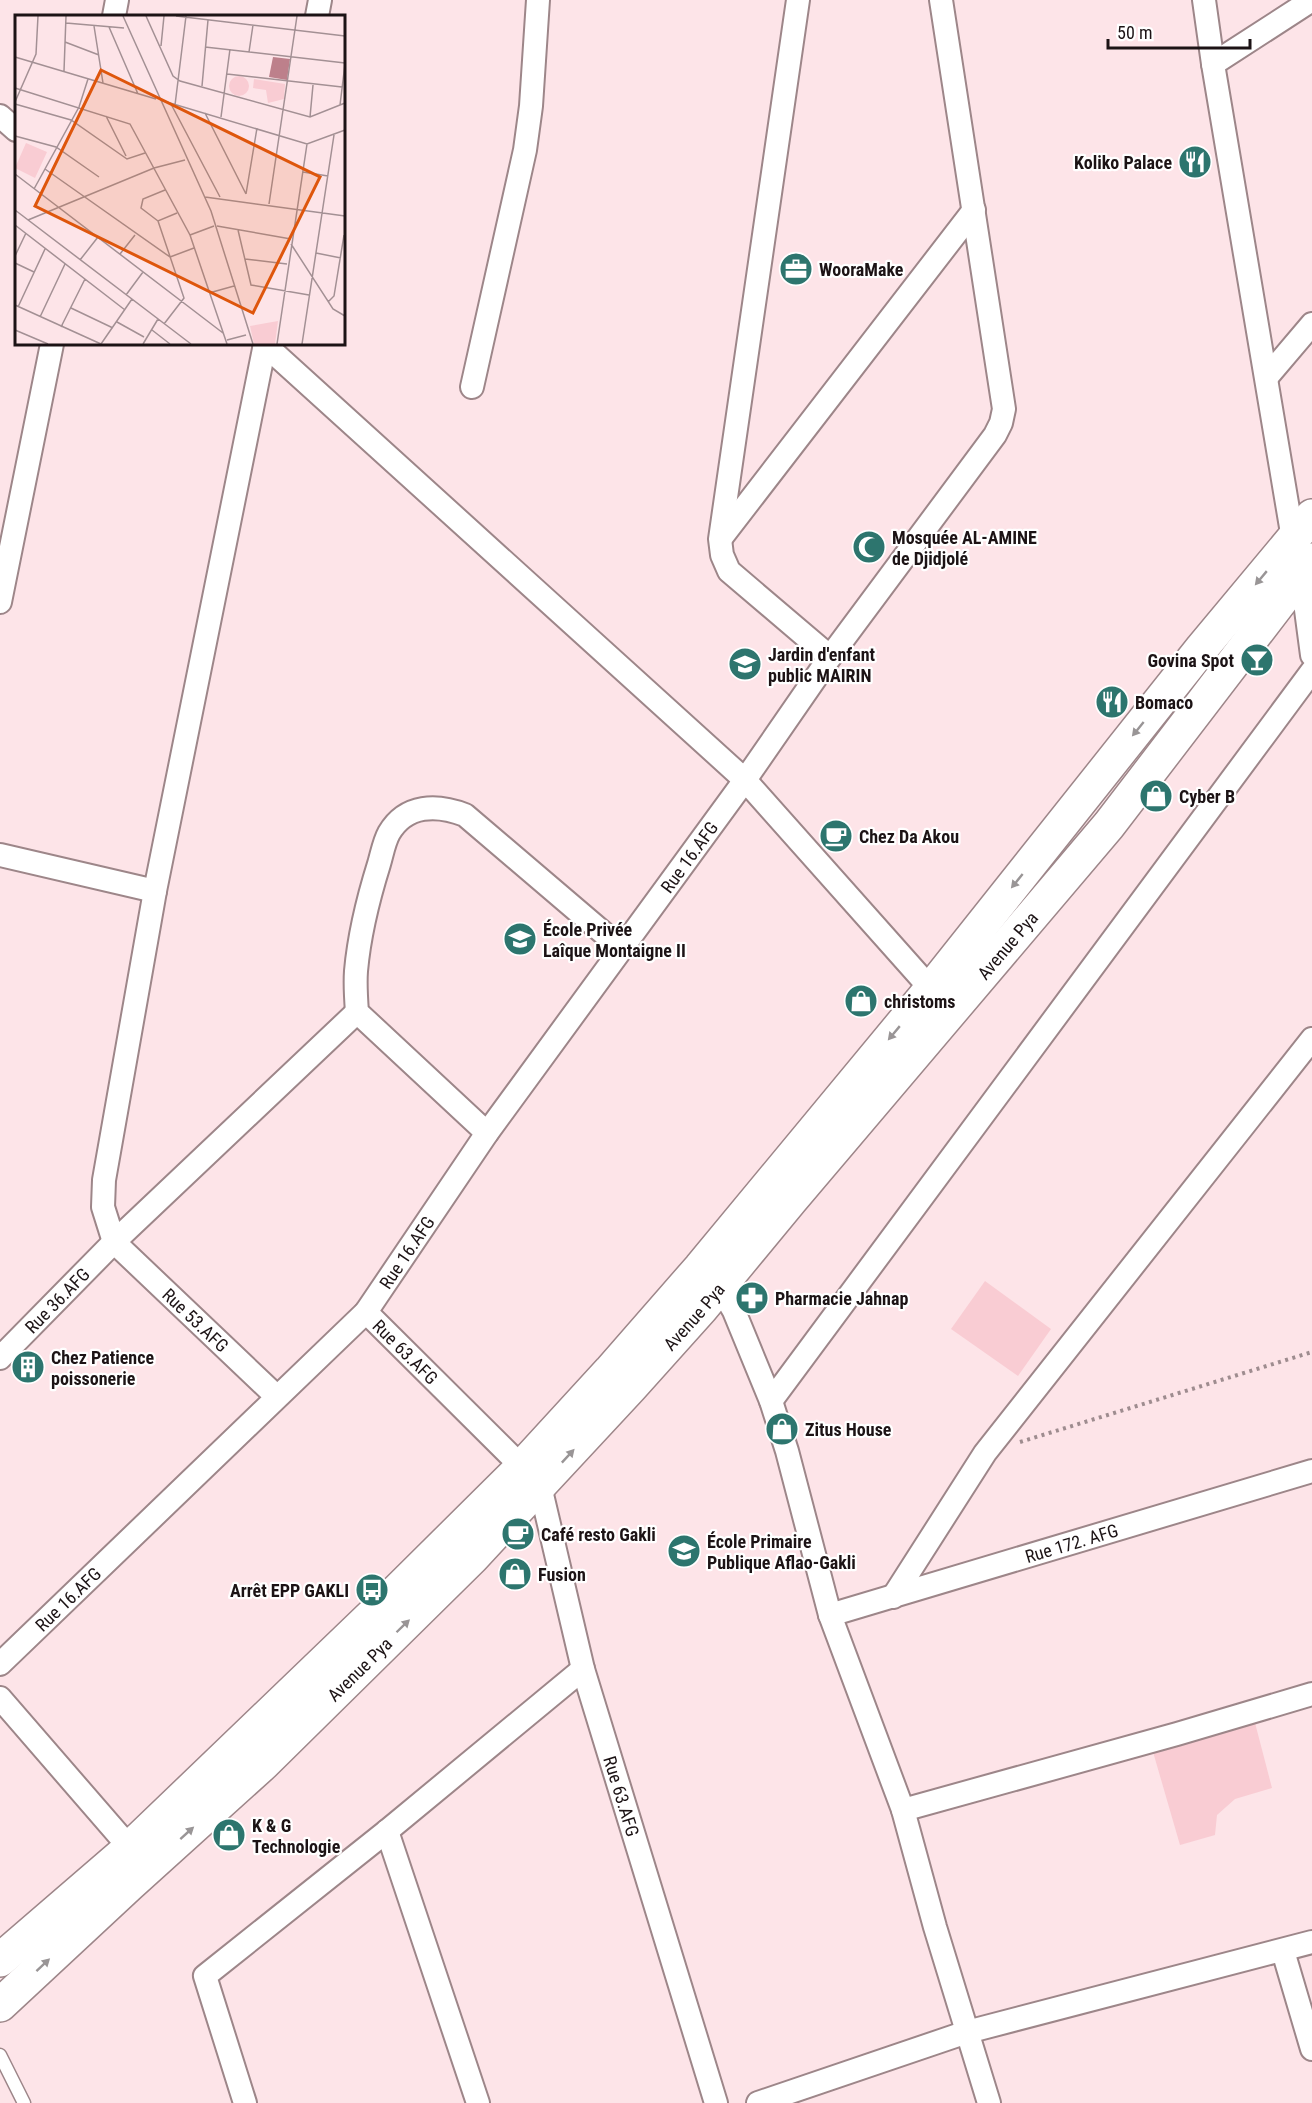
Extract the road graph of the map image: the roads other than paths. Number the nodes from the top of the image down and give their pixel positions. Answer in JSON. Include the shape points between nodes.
{"nodes":[{"id":1,"x":117,"y":0,"type":"edge"},
{"id":2,"x":320,"y":0,"type":"edge"},
{"id":3,"x":538,"y":0,"type":"edge"},
{"id":4,"x":798,"y":0,"type":"edge"},
{"id":5,"x":941,"y":0,"type":"edge"},
{"id":6,"x":1204,"y":0,"type":"edge"},
{"id":7,"x":1312,"y":0,"type":"edge"},
{"id":8,"x":114,"y":15,"type":"edge"},
{"id":9,"x":317,"y":15,"type":"edge"},
{"id":10,"x":1213,"y":64,"type":"junction"},
{"id":11,"x":0,"y":116,"type":"edge"},
{"id":12,"x":15,"y":129,"type":"edge"},
{"id":13,"x":974,"y":210,"type":"junction"},
{"id":14,"x":1312,"y":324,"type":"edge"},
{"id":15,"x":52,"y":345,"type":"edge"},
{"id":16,"x":265,"y":345,"type":"edge"},
{"id":17,"x":266,"y":345,"type":"edge"},
{"id":18,"x":1267,"y":377,"type":"junction"},
{"id":19,"x":472,"y":387,"type":"dead end"},
{"id":20,"x":720,"y":539,"type":"junction"},
{"id":21,"x":1305,"y":547,"type":"edge"},
{"id":22,"x":0,"y":602,"type":"edge"},
{"id":23,"x":1312,"y":655,"type":"edge"},
{"id":24,"x":830,"y":657,"type":"junction"},
{"id":25,"x":1312,"y":671,"type":"edge"},
{"id":26,"x":746,"y":780,"type":"junction"},
{"id":27,"x":0,"y":855,"type":"edge"},
{"id":28,"x":155,"y":891,"type":"junction"},
{"id":29,"x":621,"y":948,"type":"junction"},
{"id":30,"x":931,"y":989,"type":"junction"},
{"id":31,"x":357,"y":1012,"type":"junction"},
{"id":32,"x":1312,"y":1038,"type":"edge"},
{"id":33,"x":488,"y":1133,"type":"junction"},
{"id":34,"x":114,"y":1242,"type":"junction"},
{"id":35,"x":710,"y":1277,"type":"junction"},
{"id":36,"x":366,"y":1312,"type":"junction"},
{"id":37,"x":0,"y":1358,"type":"edge"},
{"id":38,"x":276,"y":1396,"type":"junction"},
{"id":39,"x":771,"y":1401,"type":"junction"},
{"id":40,"x":1312,"y":1471,"type":"edge"},
{"id":41,"x":531,"y":1477,"type":"junction"},
{"id":42,"x":893,"y":1597,"type":"junction"},
{"id":43,"x":830,"y":1615,"type":"junction"},
{"id":44,"x":0,"y":1665,"type":"edge"},
{"id":45,"x":583,"y":1669,"type":"junction"},
{"id":46,"x":1312,"y":1694,"type":"edge"},
{"id":47,"x":0,"y":1698,"type":"edge"},
{"id":48,"x":903,"y":1810,"type":"junction"},
{"id":49,"x":387,"y":1831,"type":"junction"},
{"id":50,"x":130,"y":1848,"type":"junction"},
{"id":51,"x":1312,"y":1942,"type":"edge"},
{"id":52,"x":1283,"y":1951,"type":"junction"},
{"id":53,"x":0,"y":1960,"type":"edge"},
{"id":54,"x":0,"y":2005,"type":"edge"},
{"id":55,"x":967,"y":2032,"type":"junction"},
{"id":56,"x":1312,"y":2049,"type":"edge"},
{"id":57,"x":0,"y":2055,"type":"edge"},
{"id":58,"x":24,"y":2103,"type":"edge"},
{"id":59,"x":244,"y":2103,"type":"edge"},
{"id":60,"x":478,"y":2103,"type":"edge"},
{"id":61,"x":716,"y":2103,"type":"edge"},
{"id":62,"x":758,"y":2103,"type":"edge"},
{"id":63,"x":989,"y":2103,"type":"edge"}],
"edges":[{"from":1,"to":8,"type":"street"},
{"from":2,"to":9,"type":"street"},
{"from":3,"to":19,"type":"street","via":[[525,150]]},
{"from":4,"to":20,"type":"street"},
{"from":5,"to":13,"type":"street","name":"Rue 16.AFG"},
{"from":6,"to":10,"type":"street"},
{"from":7,"to":10,"type":"street"},
{"from":10,"to":18,"type":"street"},
{"from":11,"to":12,"type":"street"},
{"from":13,"to":20,"type":"street"},
{"from":13,"to":24,"type":"street","name":"Rue 16.AFG","via":[[1004,409],[1001,423]]},
{"from":14,"to":18,"type":"street"},
{"from":15,"to":22,"type":"street"},
{"from":16,"to":28,"type":"street"},
{"from":17,"to":26,"type":"street"},
{"from":18,"to":21,"type":"street"},
{"from":20,"to":24,"type":"street","via":[[729,571]]},
{"from":21,"to":23,"type":"street"},
{"from":21,"to":30,"type":"main road","name":"Avenue Pya","one_way":true,"via":[[1202,648]]},
{"from":21,"to":35,"type":"main road","name":"Avenue Pya","via":[[1109,825],[790,1200]]},
{"from":24,"to":26,"type":"street","name":"Rue 16.AFG"},
{"from":25,"to":39,"type":"street"},
{"from":26,"to":29,"type":"street","name":"Rue 16.AFG"},
{"from":26,"to":30,"type":"street"},
{"from":27,"to":28,"type":"street"},
{"from":28,"to":34,"type":"street","via":[[104,1180],[103,1207]]},
{"from":29,"to":31,"type":"street","via":[[465,815],[449,808],[414,811],[388,834],[370,891],[356,972]]},
{"from":29,"to":33,"type":"street","name":"Rue 16.AFG"},
{"from":30,"to":35,"type":"main road","name":"Avenue Pya","one_way":true},
{"from":31,"to":33,"type":"street"},
{"from":31,"to":34,"type":"street","name":"Rue 36.AFG"},
{"from":32,"to":42,"type":"street","via":[[985,1453]]},
{"from":33,"to":36,"type":"street","name":"Rue 16.AFG"},
{"from":34,"to":37,"type":"street","name":"Rue 36.AFG"},
{"from":34,"to":38,"type":"street","name":"Rue 53.AFG"},
{"from":35,"to":39,"type":"street","via":[[734,1311]]},
{"from":35,"to":41,"type":"main road","name":"Avenue Pya","via":[[631,1387]]},
{"from":36,"to":38,"type":"street","name":"Rue 16.AFG"},
{"from":36,"to":41,"type":"street","name":"Rue 63.AFG"},
{"from":38,"to":44,"type":"street","name":"Rue 16.AFG"},
{"from":39,"to":43,"type":"street"},
{"from":40,"to":42,"type":"street","name":"Rue 172. AFG"},
{"from":41,"to":45,"type":"street","name":"Rue 63.AFG"},
{"from":41,"to":50,"type":"main road","name":"Avenue Pya","via":[[375,1612]]},
{"from":54,"to":41,"type":"main road","name":"Avenue Pya","one_way":true,"via":[[263,1764],[472,1558]]},
{"from":42,"to":43,"type":"street","name":"Rue 172. AFG"},
{"from":43,"to":48,"type":"street"},
{"from":45,"to":49,"type":"street"},
{"from":45,"to":61,"type":"street","name":"Rue 63.AFG"},
{"from":46,"to":48,"type":"street"},
{"from":47,"to":50,"type":"street"},
{"from":48,"to":55,"type":"street"},
{"from":49,"to":59,"type":"street","via":[[205,1976]]},
{"from":49,"to":60,"type":"street"},
{"from":50,"to":53,"type":"main road","name":"Avenue Pya"},
{"from":51,"to":52,"type":"street"},
{"from":52,"to":55,"type":"street"},
{"from":52,"to":56,"type":"street"},
{"from":55,"to":62,"type":"street"},
{"from":55,"to":63,"type":"street"},
{"from":57,"to":58,"type":"lane"}]}
